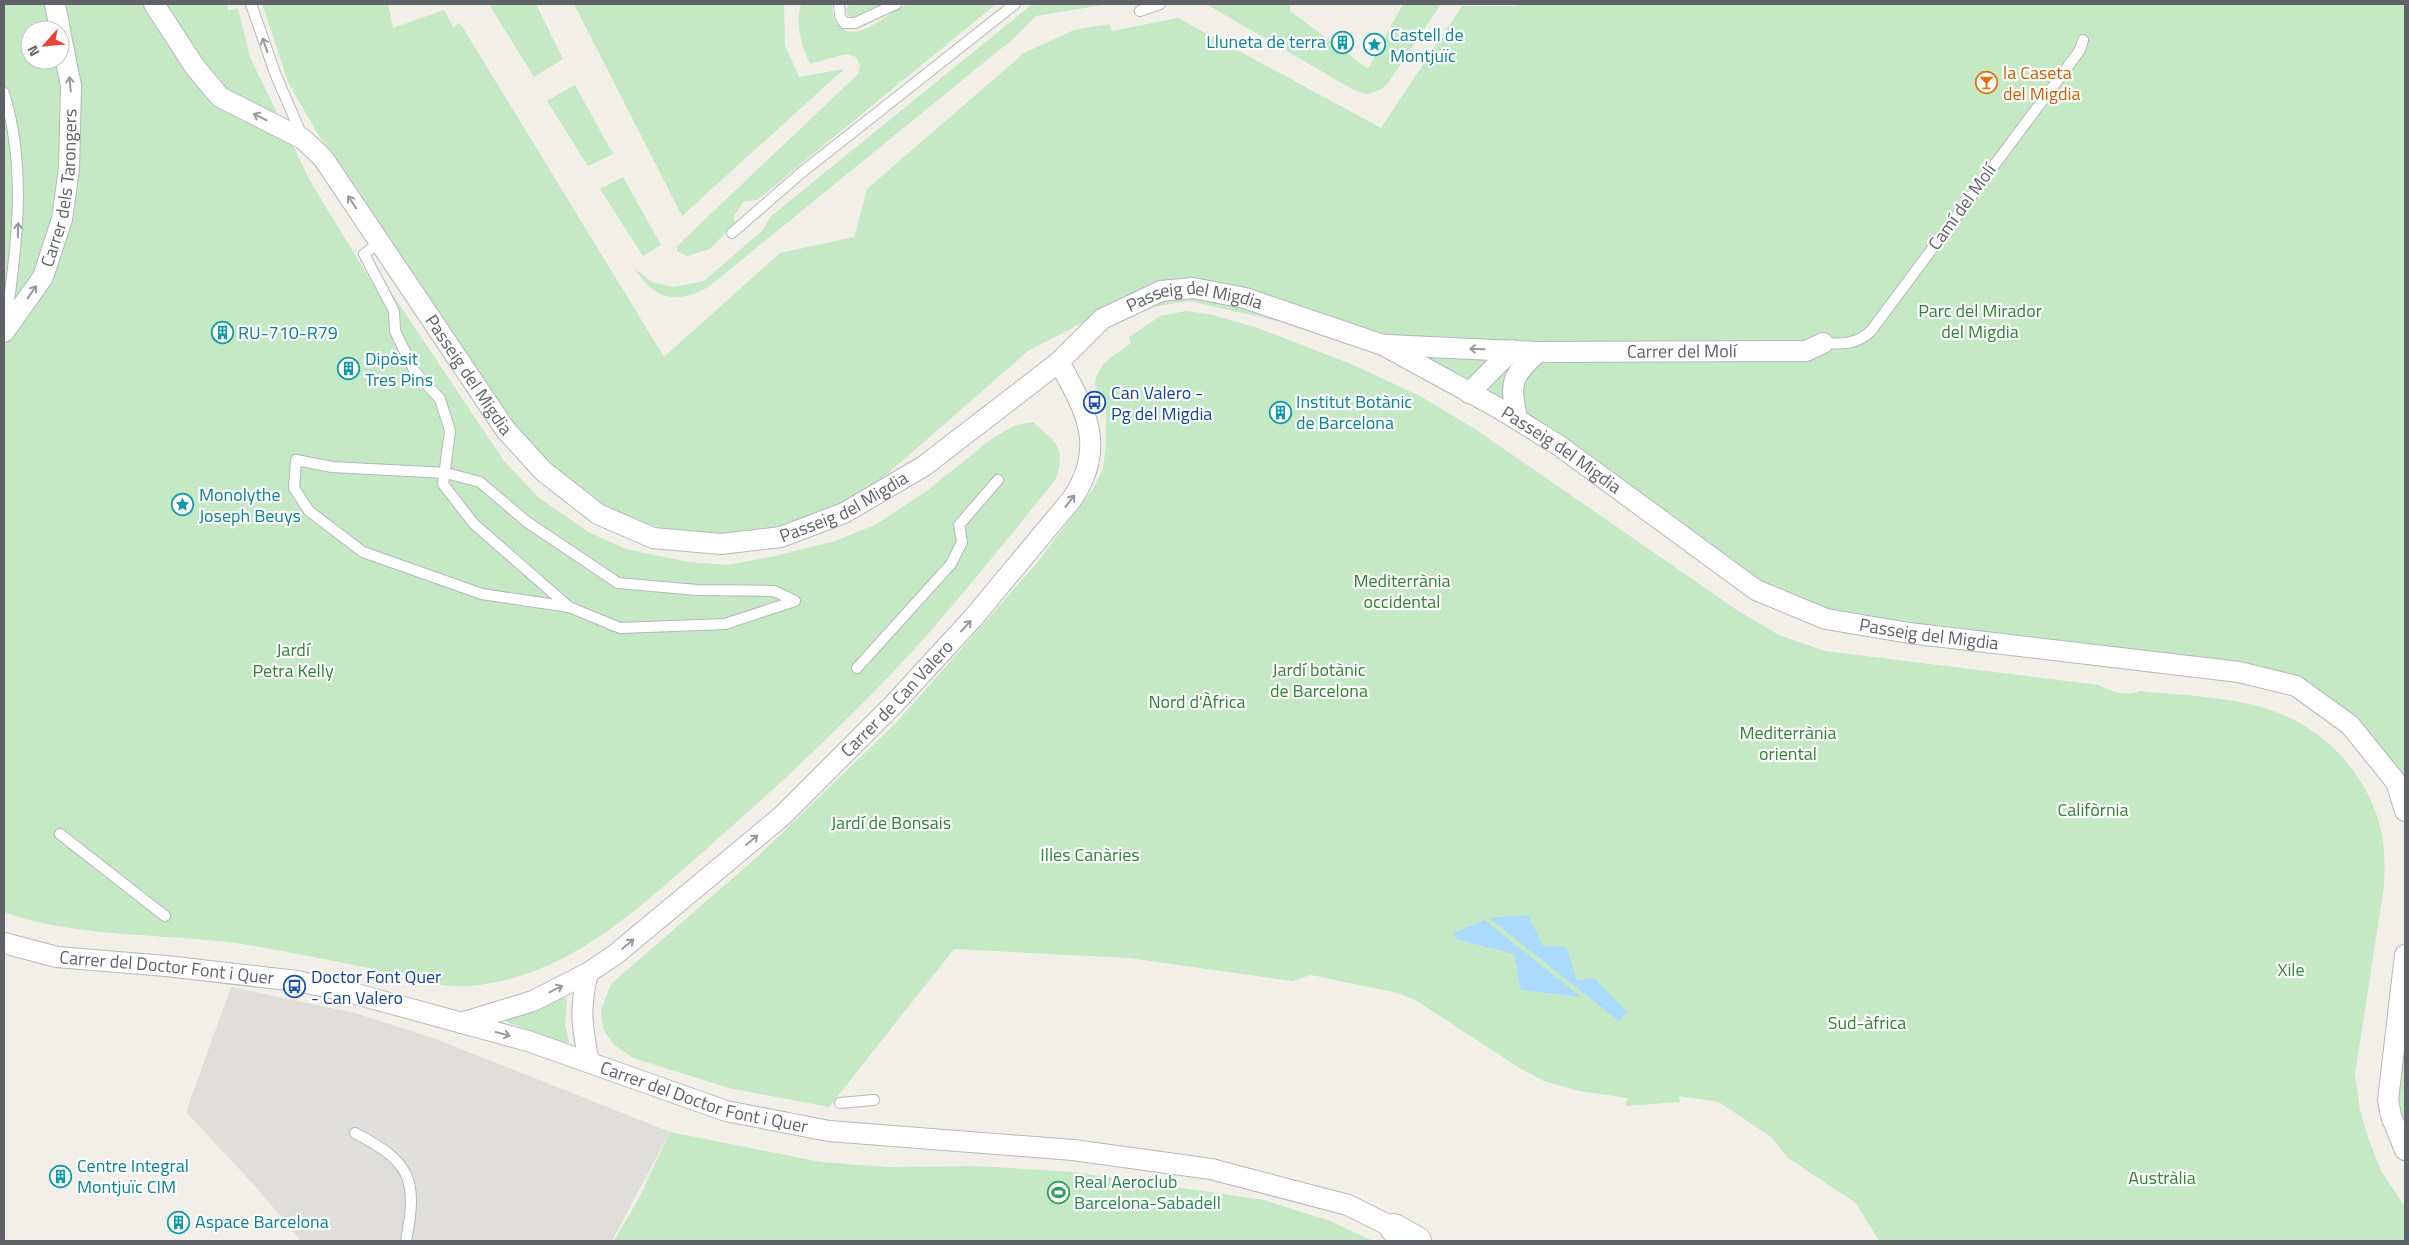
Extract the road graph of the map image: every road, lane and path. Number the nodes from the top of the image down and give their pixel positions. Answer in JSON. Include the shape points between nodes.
{"nodes":[{"id":1,"x":55,"y":4,"type":"edge"},
{"id":2,"x":154,"y":4,"type":"edge"},
{"id":3,"x":251,"y":4,"type":"edge"},
{"id":4,"x":840,"y":4,"type":"edge"},
{"id":5,"x":896,"y":4,"type":"edge"},
{"id":6,"x":1015,"y":4,"type":"edge"},
{"id":7,"x":1160,"y":4,"type":"edge"},
{"id":8,"x":1140,"y":11,"type":"dead end"},
{"id":9,"x":58,"y":20,"type":"edge"},
{"id":10,"x":2083,"y":40,"type":"dead end"},
{"id":11,"x":68,"y":70,"type":"edge"},
{"id":12,"x":4,"y":93,"type":"edge"},
{"id":13,"x":304,"y":139,"type":"junction"},
{"id":14,"x":732,"y":233,"type":"dead end"},
{"id":15,"x":379,"y":243,"type":"junction"},
{"id":16,"x":4,"y":331,"type":"edge"},
{"id":17,"x":1823,"y":342,"type":"joint"},
{"id":18,"x":1383,"y":345,"type":"junction"},
{"id":19,"x":1525,"y":351,"type":"junction"},
{"id":20,"x":1059,"y":362,"type":"junction"},
{"id":21,"x":1470,"y":393,"type":"junction"},
{"id":22,"x":1516,"y":419,"type":"junction"},
{"id":23,"x":446,"y":473,"type":"junction"},
{"id":24,"x":998,"y":480,"type":"dead end"},
{"id":25,"x":569,"y":607,"type":"junction"},
{"id":26,"x":857,"y":668,"type":"dead end"},
{"id":27,"x":2405,"y":811,"type":"edge"},
{"id":28,"x":60,"y":834,"type":"dead end"},
{"id":29,"x":164,"y":916,"type":"dead end"},
{"id":30,"x":4,"y":943,"type":"edge"},
{"id":31,"x":2405,"y":955,"type":"edge"},
{"id":32,"x":588,"y":973,"type":"junction"},
{"id":33,"x":461,"y":1023,"type":"junction"},
{"id":34,"x":589,"y":1062,"type":"junction"},
{"id":35,"x":874,"y":1100,"type":"dead end"},
{"id":36,"x":840,"y":1103,"type":"dead end"},
{"id":37,"x":355,"y":1132,"type":"dead end"},
{"id":38,"x":2405,"y":1150,"type":"edge"},
{"id":39,"x":1404,"y":1237,"type":"edge"},
{"id":40,"x":406,"y":1241,"type":"edge"}],
"edges":[{"from":1,"to":9,"type":"street","name":"Carrer dels Tarongers"},
{"from":13,"to":2,"type":"street","name":"Passeig del Migdia","one_way":true,"via":[[220,97],[195,67]]},
{"from":13,"to":3,"type":"lane","one_way":true,"via":[[275,73]]},
{"from":4,"to":5,"type":"lane","via":[[844,23],[855,24]]},
{"from":6,"to":14,"type":"lane"},
{"from":7,"to":8,"type":"lane"},
{"from":10,"to":17,"type":"lane","name":"Camí del Molí","via":[[2080,50],[1871,331],[1847,344]]},
{"from":16,"to":11,"type":"street","name":"Carrer dels Tarongers","one_way":true,"via":[[43,276],[62,219],[69,169],[71,86]]},
{"from":16,"to":12,"type":"lane","one_way":true,"via":[[17,248],[19,176]]},
{"from":15,"to":13,"type":"street","name":"Passeig del Migdia","one_way":true,"via":[[323,158]]},
{"from":15,"to":20,"type":"street","name":"Passeig del Migdia","via":[[505,429],[543,471],[598,514],[653,538],[721,544],[781,537],[844,513],[924,466]]},
{"from":15,"to":23,"type":"lane","via":[[364,254],[394,311],[395,331],[415,372],[440,398],[450,432]]},
{"from":17,"to":19,"type":"street","name":"Carrer del Molí","via":[[1806,351]]},
{"from":19,"to":18,"type":"street","name":"Carrer del Molí","one_way":true},
{"from":18,"to":20,"type":"street","name":"Passeig del Migdia","via":[[1245,298],[1193,288],[1161,291],[1102,319]]},
{"from":18,"to":21,"type":"street","name":"Passeig del Migdia"},
{"from":19,"to":21,"type":"street"},
{"from":19,"to":22,"type":"street","via":[[1512,392]]},
{"from":32,"to":20,"type":"street","name":"Carrer de Can Valero","one_way":true,"via":[[616,954],[782,816],[893,705],[1072,499],[1084,480],[1090,459],[1089,431],[1083,408]]},
{"from":21,"to":22,"type":"street","name":"Passeig del Migdia"},
{"from":22,"to":27,"type":"street","name":"Passeig del Migdia","via":[[1562,447],[1756,590],[1826,619],[1909,633],[2239,672],[2296,686],[2350,725],[2396,782]]},
{"from":23,"to":25,"type":"lane","via":[[443,484],[474,524]]},
{"from":23,"to":25,"type":"lane","via":[[332,466],[296,460],[294,488],[309,511],[363,552],[482,594]]},
{"from":23,"to":25,"type":"lane","via":[[480,482],[527,522],[618,583],[697,590],[774,590],[795,602],[725,624],[620,628]]},
{"from":24,"to":26,"type":"lane","via":[[959,525],[962,542],[951,564]]},
{"from":28,"to":29,"type":"lane"},
{"from":30,"to":33,"type":"street","name":"Carrer del Doctor Font i Quer","via":[[57,957],[297,981]]},
{"from":31,"to":38,"type":"street","via":[[2388,1100]]},
{"from":33,"to":32,"type":"street","name":"Carrer de Can Valero","one_way":true,"via":[[533,1001]]},
{"from":32,"to":34,"type":"street","via":[[582,999]]},
{"from":33,"to":34,"type":"street","name":"Carrer del Doctor Font i Quer","one_way":true},
{"from":34,"to":39,"type":"street","name":"Carrer del Doctor Font i Quer","via":[[726,1111],[829,1131],[1073,1150],[1211,1169],[1348,1205]]},
{"from":35,"to":36,"type":"lane"},
{"from":37,"to":40,"type":"lane","via":[[381,1146],[399,1161],[407,1174],[411,1204]]}]}
